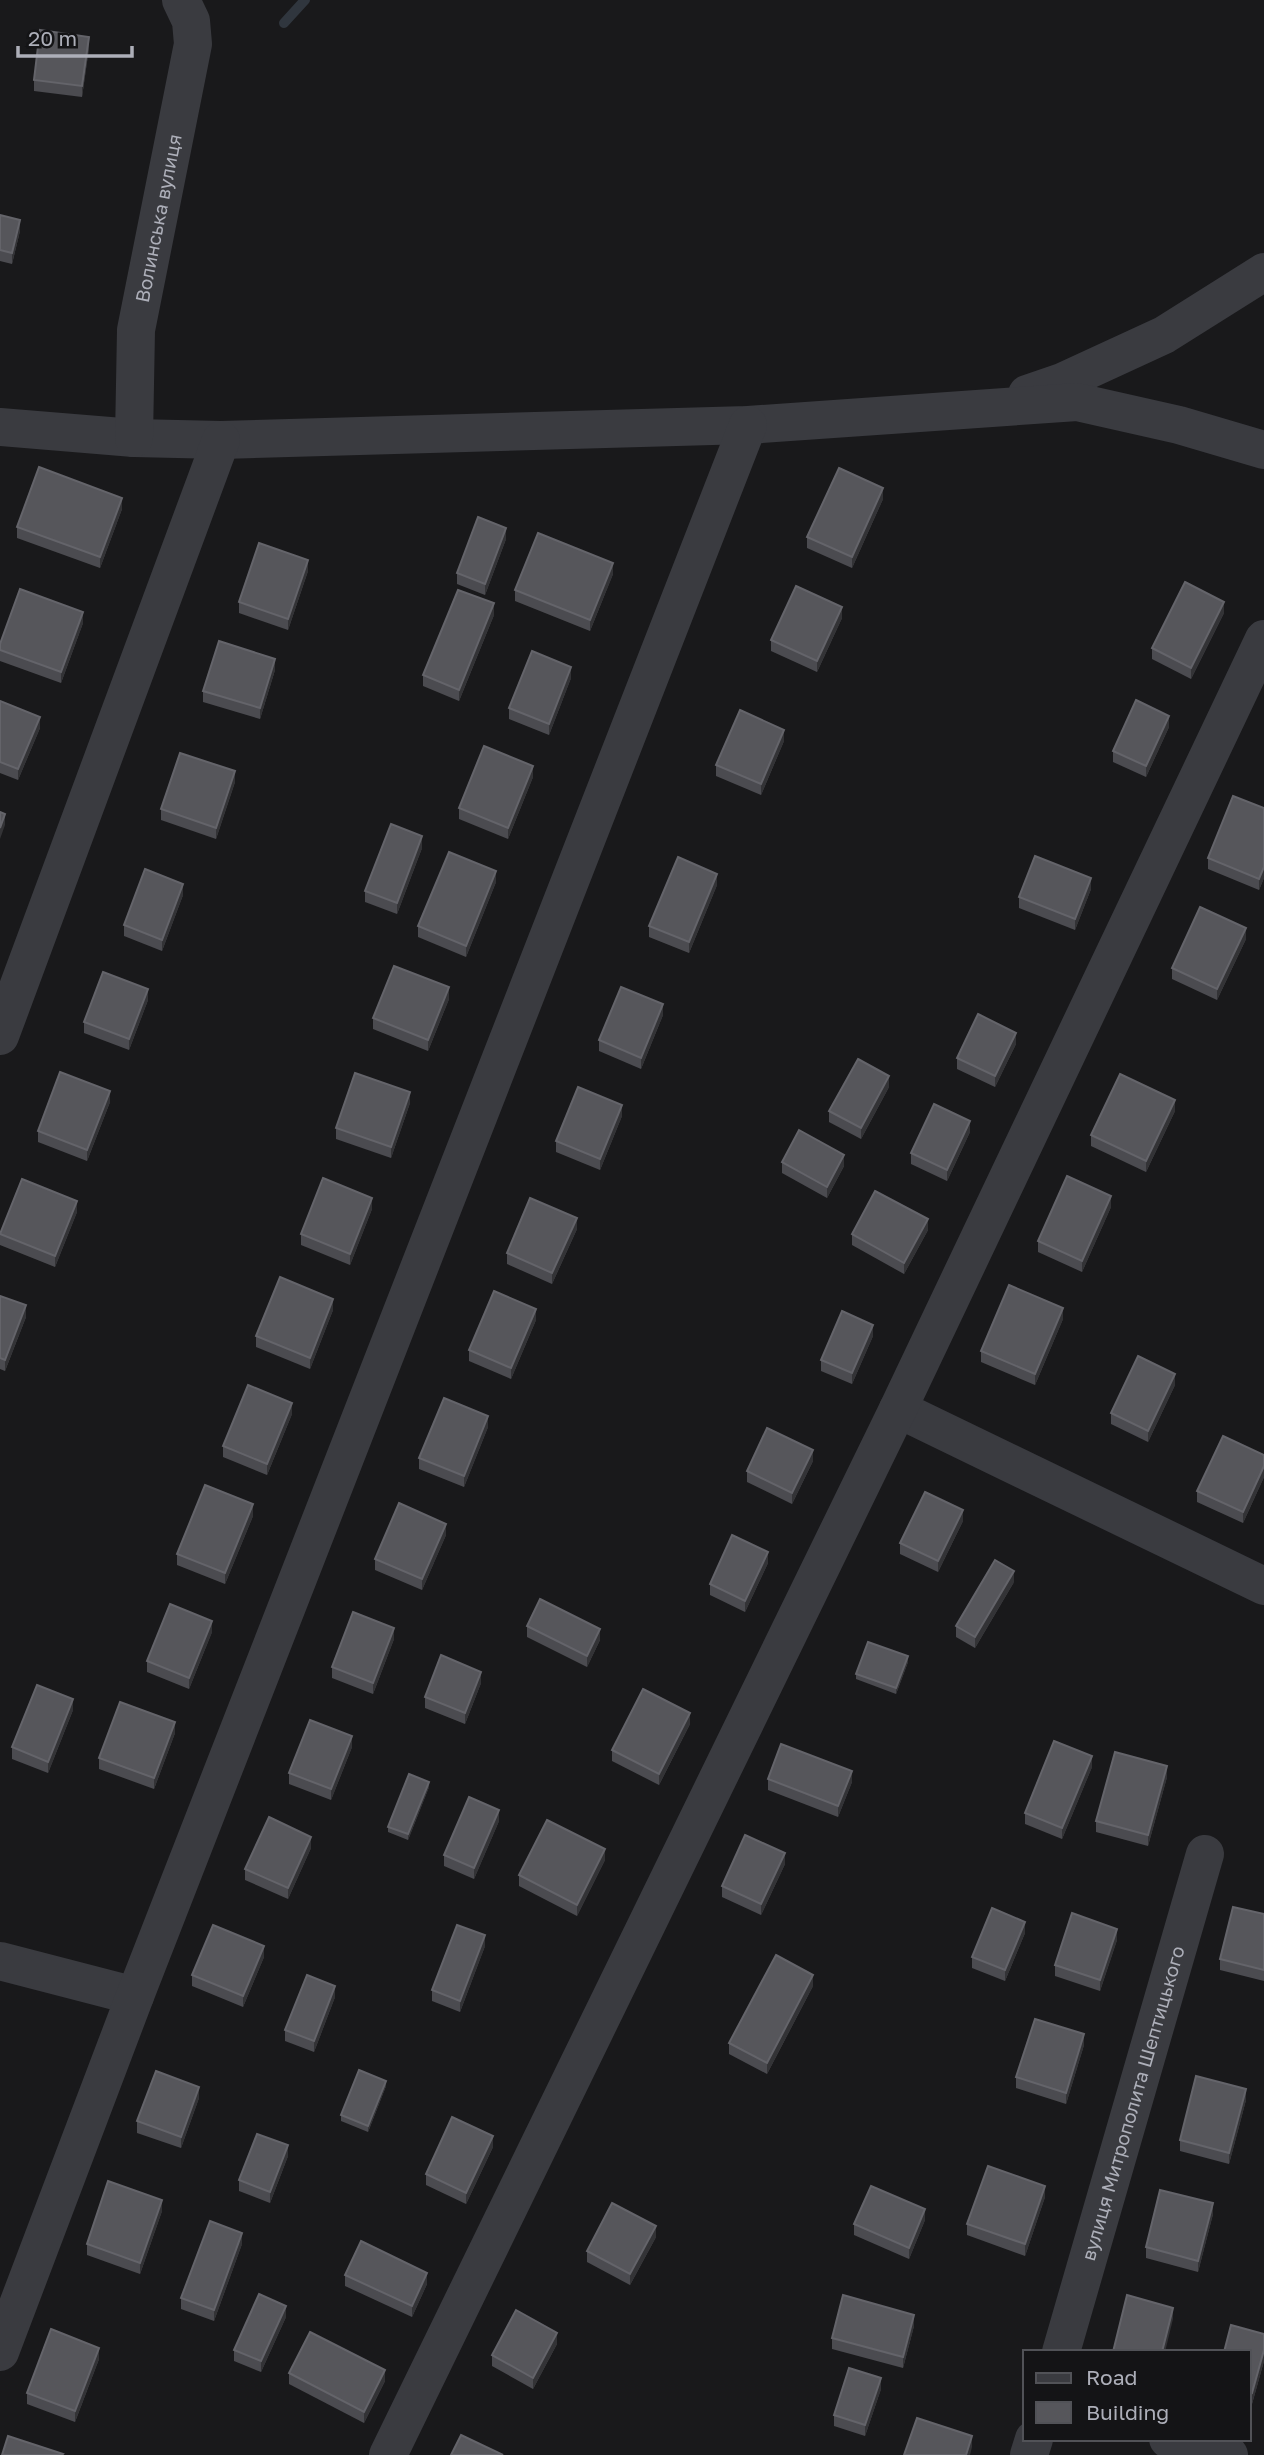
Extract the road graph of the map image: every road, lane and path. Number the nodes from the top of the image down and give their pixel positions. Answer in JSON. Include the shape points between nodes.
{"nodes":[{"id":1,"x":181,"y":0,"type":"edge"},
{"id":2,"x":1264,"y":272,"type":"edge"},
{"id":3,"x":994,"y":406,"type":"junction"},
{"id":4,"x":748,"y":425,"type":"junction"},
{"id":5,"x":0,"y":426,"type":"edge"},
{"id":6,"x":134,"y":438,"type":"junction"},
{"id":7,"x":221,"y":440,"type":"junction"},
{"id":8,"x":1264,"y":450,"type":"edge"},
{"id":9,"x":1264,"y":639,"type":"edge"},
{"id":10,"x":0,"y":1036,"type":"edge"},
{"id":11,"x":898,"y":1409,"type":"junction"},
{"id":12,"x":1264,"y":1586,"type":"edge"},
{"id":13,"x":1205,"y":1854,"type":"dead end"},
{"id":14,"x":0,"y":1961,"type":"edge"},
{"id":15,"x":135,"y":1996,"type":"junction"},
{"id":16,"x":1062,"y":2350,"type":"edge"},
{"id":17,"x":0,"y":2352,"type":"edge"},
{"id":18,"x":1176,"y":2441,"type":"edge"},
{"id":19,"x":388,"y":2455,"type":"edge"},
{"id":20,"x":1229,"y":2455,"type":"edge"}],
"edges":[{"from":1,"to":6,"type":"street","name":"Волинська вулиця","via":[[191,21],[193,44],[136,330]]},
{"from":2,"to":3,"type":"street","via":[[1164,335],[1062,382]]},
{"from":3,"to":4,"type":"street"},
{"from":3,"to":8,"type":"street","via":[[1077,401]]},
{"from":4,"to":7,"type":"street"},
{"from":4,"to":15,"type":"street"},
{"from":5,"to":6,"type":"street"},
{"from":6,"to":7,"type":"street"},
{"from":7,"to":10,"type":"street"},
{"from":9,"to":11,"type":"street"},
{"from":11,"to":12,"type":"street"},
{"from":11,"to":19,"type":"street"},
{"from":13,"to":16,"type":"street","name":"вулиця Митрополита Шептицького"},
{"from":14,"to":15,"type":"street"},
{"from":15,"to":17,"type":"street"},
{"from":18,"to":20,"type":"street"}]}
